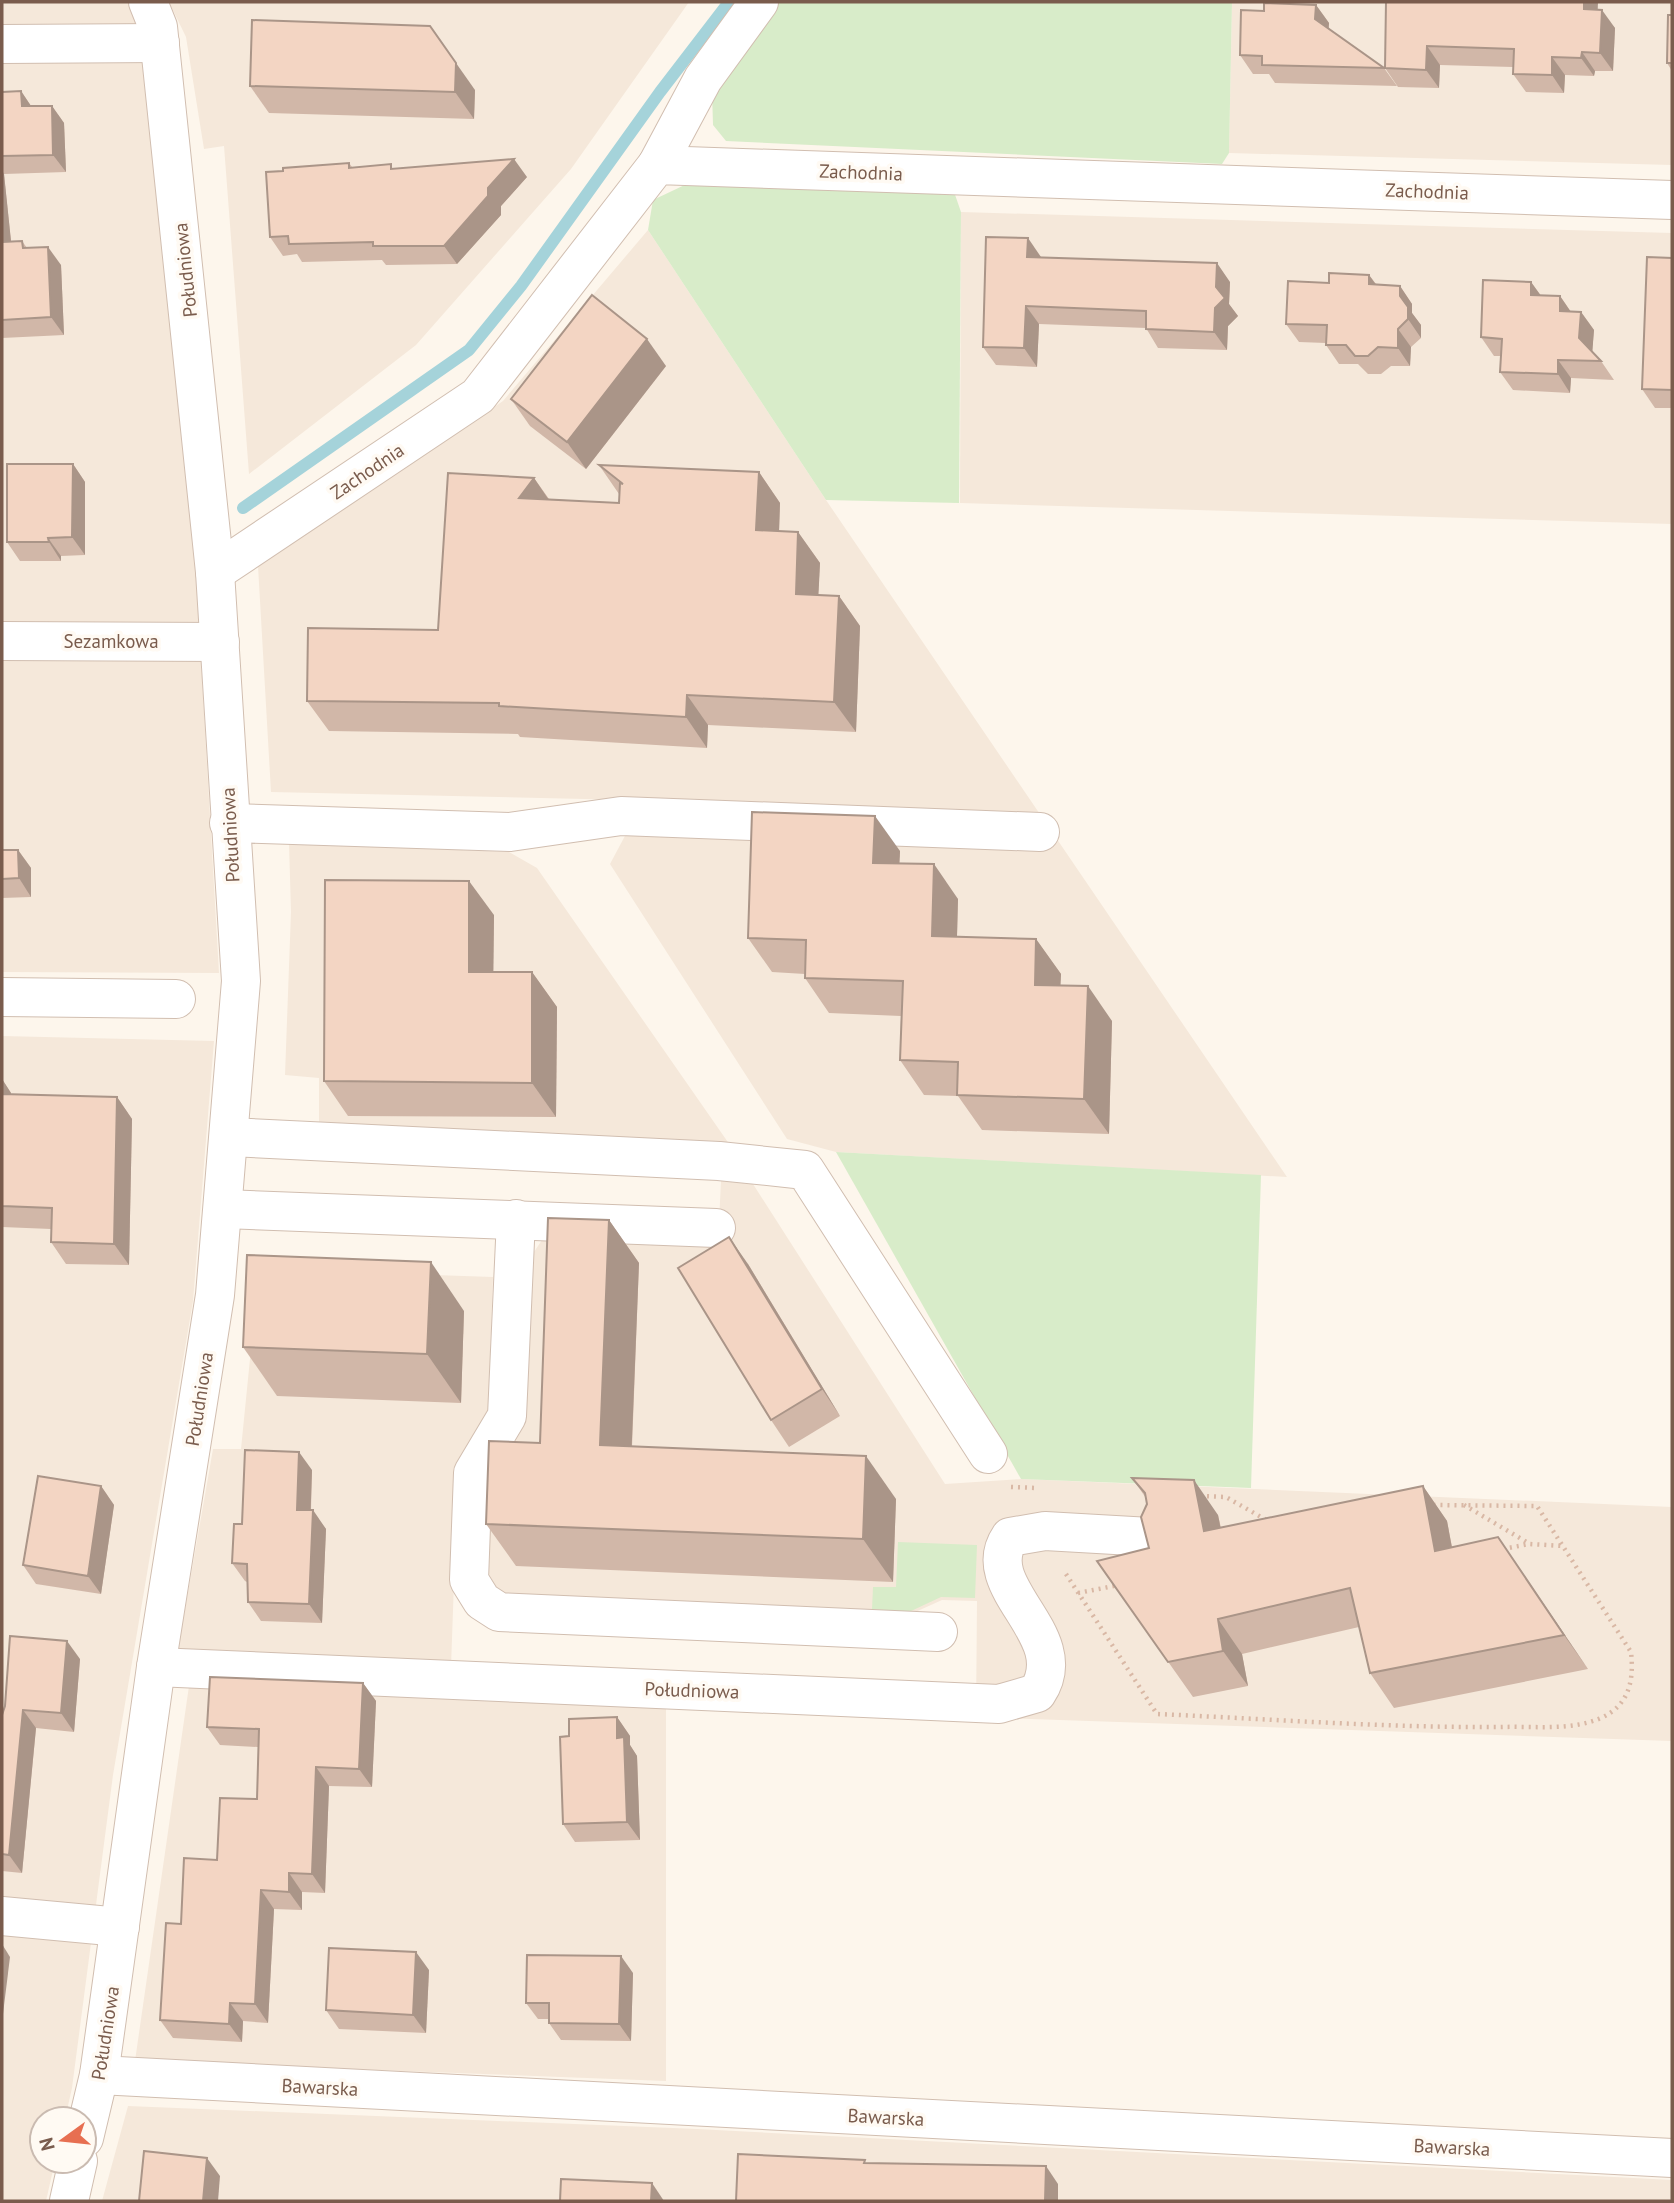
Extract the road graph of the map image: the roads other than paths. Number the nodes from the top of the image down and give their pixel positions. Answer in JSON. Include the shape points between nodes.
{"nodes":[{"id":1,"x":148,"y":2,"type":"edge"},
{"id":2,"x":759,"y":2,"type":"edge"},
{"id":3,"x":160,"y":43,"type":"junction"},
{"id":4,"x":2,"y":44,"type":"edge"},
{"id":5,"x":657,"y":165,"type":"junction"},
{"id":6,"x":1672,"y":200,"type":"edge"},
{"id":7,"x":215,"y":572,"type":"junction"},
{"id":8,"x":2,"y":641,"type":"edge"},
{"id":9,"x":220,"y":642,"type":"junction"},
{"id":10,"x":229,"y":823,"type":"junction"},
{"id":11,"x":1040,"y":832,"type":"dead end"},
{"id":12,"x":2,"y":997,"type":"edge"},
{"id":13,"x":176,"y":999,"type":"dead end"},
{"id":14,"x":230,"y":1138,"type":"junction"},
{"id":15,"x":224,"y":1209,"type":"junction"},
{"id":16,"x":516,"y":1219,"type":"junction"},
{"id":17,"x":716,"y":1227,"type":"dead end"},
{"id":18,"x":988,"y":1454,"type":"road end"},
{"id":19,"x":1150,"y":1537,"type":"edge"},
{"id":20,"x":938,"y":1632,"type":"dead end"},
{"id":21,"x":156,"y":1667,"type":"junction"},
{"id":22,"x":2,"y":1916,"type":"edge"},
{"id":23,"x":120,"y":1927,"type":"junction"},
{"id":24,"x":99,"y":2075,"type":"junction"},
{"id":25,"x":92,"y":2105,"type":"edge"},
{"id":26,"x":1672,"y":2158,"type":"edge"},
{"id":27,"x":75,"y":2175,"type":"edge"},
{"id":28,"x":69,"y":2201,"type":"edge"}],
"edges":[{"from":1,"to":3,"type":"street","name":"Południowa"},
{"from":2,"to":5,"type":"street","via":[[703,79]]},
{"from":3,"to":4,"type":"street"},
{"from":3,"to":7,"type":"street","name":"Południowa"},
{"from":5,"to":6,"type":"street","name":"Zachodnia"},
{"from":5,"to":7,"type":"street","name":"Zachodnia","via":[[478,396]]},
{"from":7,"to":9,"type":"street","name":"Południowa"},
{"from":8,"to":9,"type":"street","name":"Sezamkowa"},
{"from":9,"to":10,"type":"street","name":"Południowa"},
{"from":10,"to":11,"type":"street","via":[[510,832],[621,816]]},
{"from":10,"to":14,"type":"street","name":"Południowa","via":[[241,981]]},
{"from":12,"to":13,"type":"street"},
{"from":14,"to":15,"type":"street","name":"Południowa"},
{"from":14,"to":18,"type":"street","via":[[719,1161],[805,1170]]},
{"from":15,"to":16,"type":"street"},
{"from":15,"to":21,"type":"street","name":"Południowa","via":[[215,1296]]},
{"from":16,"to":17,"type":"street"},
{"from":16,"to":20,"type":"street","via":[[507,1416],[473,1473],[469,1580],[482,1601],[499,1612]]},
{"from":19,"to":21,"type":"street","name":"Południowa","via":[[1041,1531],[1010,1537],[1003,1548],[1001,1571],[1042,1644],[1045,1681],[1037,1693],[1018,1701],[976,1703]]},
{"from":21,"to":23,"type":"street","name":"Południowa"},
{"from":22,"to":23,"type":"street"},
{"from":23,"to":24,"type":"street","name":"Południowa"},
{"from":24,"to":25,"type":"street","name":"Południowa"},
{"from":24,"to":26,"type":"street","name":"Bawarska"},
{"from":27,"to":28,"type":"street"}]}
